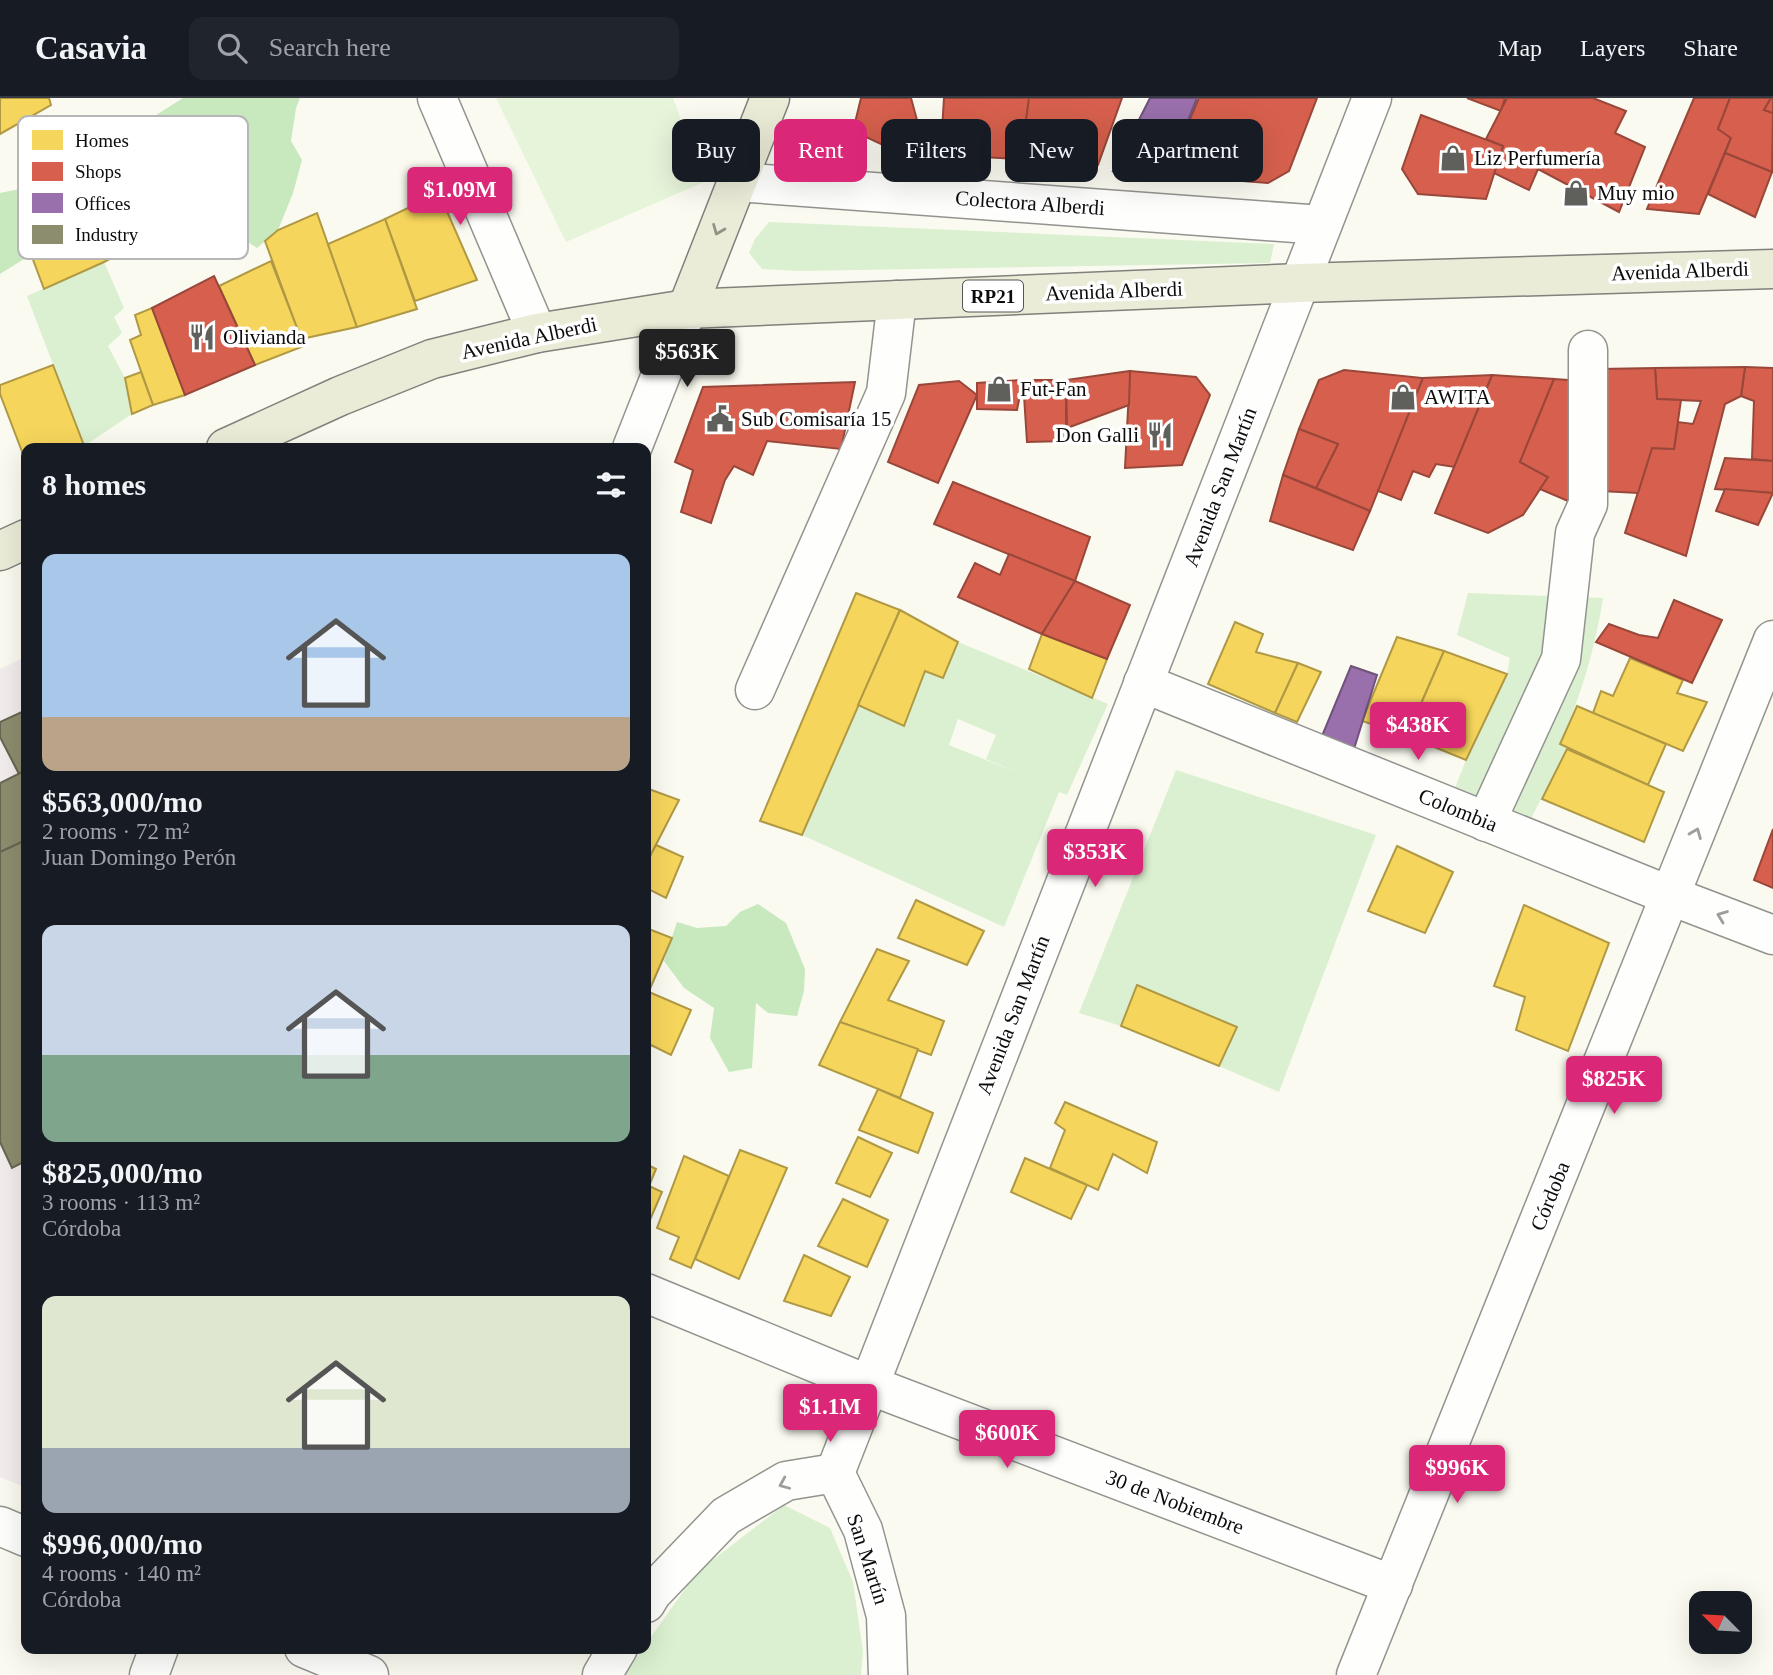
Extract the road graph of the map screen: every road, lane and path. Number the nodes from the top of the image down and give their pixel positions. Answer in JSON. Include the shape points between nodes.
{"nodes":[{"id":1,"x":437,"y":98,"type":"edge"},
{"id":2,"x":769,"y":98,"type":"edge"},
{"id":3,"x":1372,"y":98,"type":"edge"},
{"id":4,"x":760,"y":122,"type":"edge"},
{"id":5,"x":737,"y":182,"type":"joint"},
{"id":6,"x":1322,"y":225,"type":"junction"},
{"id":7,"x":1773,"y":269,"type":"edge"},
{"id":8,"x":1300,"y":283,"type":"junction"},
{"id":9,"x":897,"y":300,"type":"junction"},
{"id":10,"x":687,"y":309,"type":"junction"},
{"id":11,"x":537,"y":333,"type":"junction"},
{"id":12,"x":1588,"y":350,"type":"dead end"},
{"id":13,"x":237,"y":443,"type":"edge"},
{"id":14,"x":634,"y":443,"type":"edge"},
{"id":15,"x":21,"y":541,"type":"edge"},
{"id":16,"x":0,"y":551,"type":"edge"},
{"id":17,"x":1773,"y":640,"type":"edge"},
{"id":18,"x":1143,"y":683,"type":"junction"},
{"id":19,"x":755,"y":690,"type":"dead end"},
{"id":20,"x":1486,"y":822,"type":"junction"},
{"id":21,"x":1671,"y":896,"type":"junction"},
{"id":22,"x":1773,"y":935,"type":"edge"},
{"id":23,"x":651,"y":1295,"type":"edge"},
{"id":24,"x":869,"y":1385,"type":"junction"},
{"id":25,"x":835,"y":1473,"type":"junction"},
{"id":26,"x":0,"y":1526,"type":"edge"},
{"id":27,"x":21,"y":1535,"type":"edge"},
{"id":28,"x":1393,"y":1585,"type":"junction"},
{"id":29,"x":651,"y":1595,"type":"edge"},
{"id":30,"x":157,"y":1654,"type":"edge"},
{"id":31,"x":318,"y":1654,"type":"edge"},
{"id":32,"x":614,"y":1654,"type":"edge"},
{"id":33,"x":149,"y":1675,"type":"edge"},
{"id":34,"x":369,"y":1675,"type":"edge"},
{"id":35,"x":601,"y":1675,"type":"edge"},
{"id":36,"x":888,"y":1675,"type":"edge"},
{"id":37,"x":1356,"y":1675,"type":"edge"}],
"edges":[{"from":1,"to":11,"type":"street"},
{"from":2,"to":4,"type":"main road"},
{"from":3,"to":6,"type":"street"},
{"from":5,"to":6,"type":"street","name":"Colectora Alberdi"},
{"from":5,"to":10,"type":"main road","one_way":true},
{"from":6,"to":8,"type":"street"},
{"from":7,"to":8,"type":"main road","name":"Avenida Alberdi","number":"RP21"},
{"from":8,"to":9,"type":"main road","name":"Avenida Alberdi","number":"RP21"},
{"from":8,"to":18,"type":"street","name":"Avenida San Martín"},
{"from":9,"to":10,"type":"main road","name":"Avenida Alberdi","number":"RP21"},
{"from":9,"to":19,"type":"street","via":[[886,393]]},
{"from":10,"to":11,"type":"main road","name":"Avenida Alberdi","number":"RP21"},
{"from":10,"to":14,"type":"street"},
{"from":11,"to":13,"type":"main road","name":"Avenida Alberdi","number":"RP21","via":[[432,359]]},
{"from":12,"to":20,"type":"street","via":[[1588,505],[1575,533],[1561,659]]},
{"from":15,"to":16,"type":"main road"},
{"from":21,"to":17,"type":"street","name":"Córdoba","one_way":true},
{"from":18,"to":20,"type":"street","name":"Colombia"},
{"from":18,"to":24,"type":"street","name":"Avenida San Martín"},
{"from":20,"to":21,"type":"street","name":"Colombia"},
{"from":22,"to":21,"type":"street","name":"Colombia","one_way":true},
{"from":21,"to":28,"type":"street","name":"Córdoba"},
{"from":23,"to":24,"type":"street","name":"30 de Nobiembre"},
{"from":24,"to":25,"type":"street","name":"Avenida San Martín"},
{"from":24,"to":28,"type":"street","name":"30 de Nobiembre"},
{"from":25,"to":29,"type":"street","one_way":true,"via":[[786,1481],[726,1516]]},
{"from":25,"to":36,"type":"street","name":"San Martín","via":[[863,1530],[883,1604]]},
{"from":26,"to":27,"type":"street"},
{"from":28,"to":37,"type":"street","name":"Córdoba"},
{"from":30,"to":33,"type":"street"},
{"from":31,"to":34,"type":"street"},
{"from":32,"to":35,"type":"street"}]}
